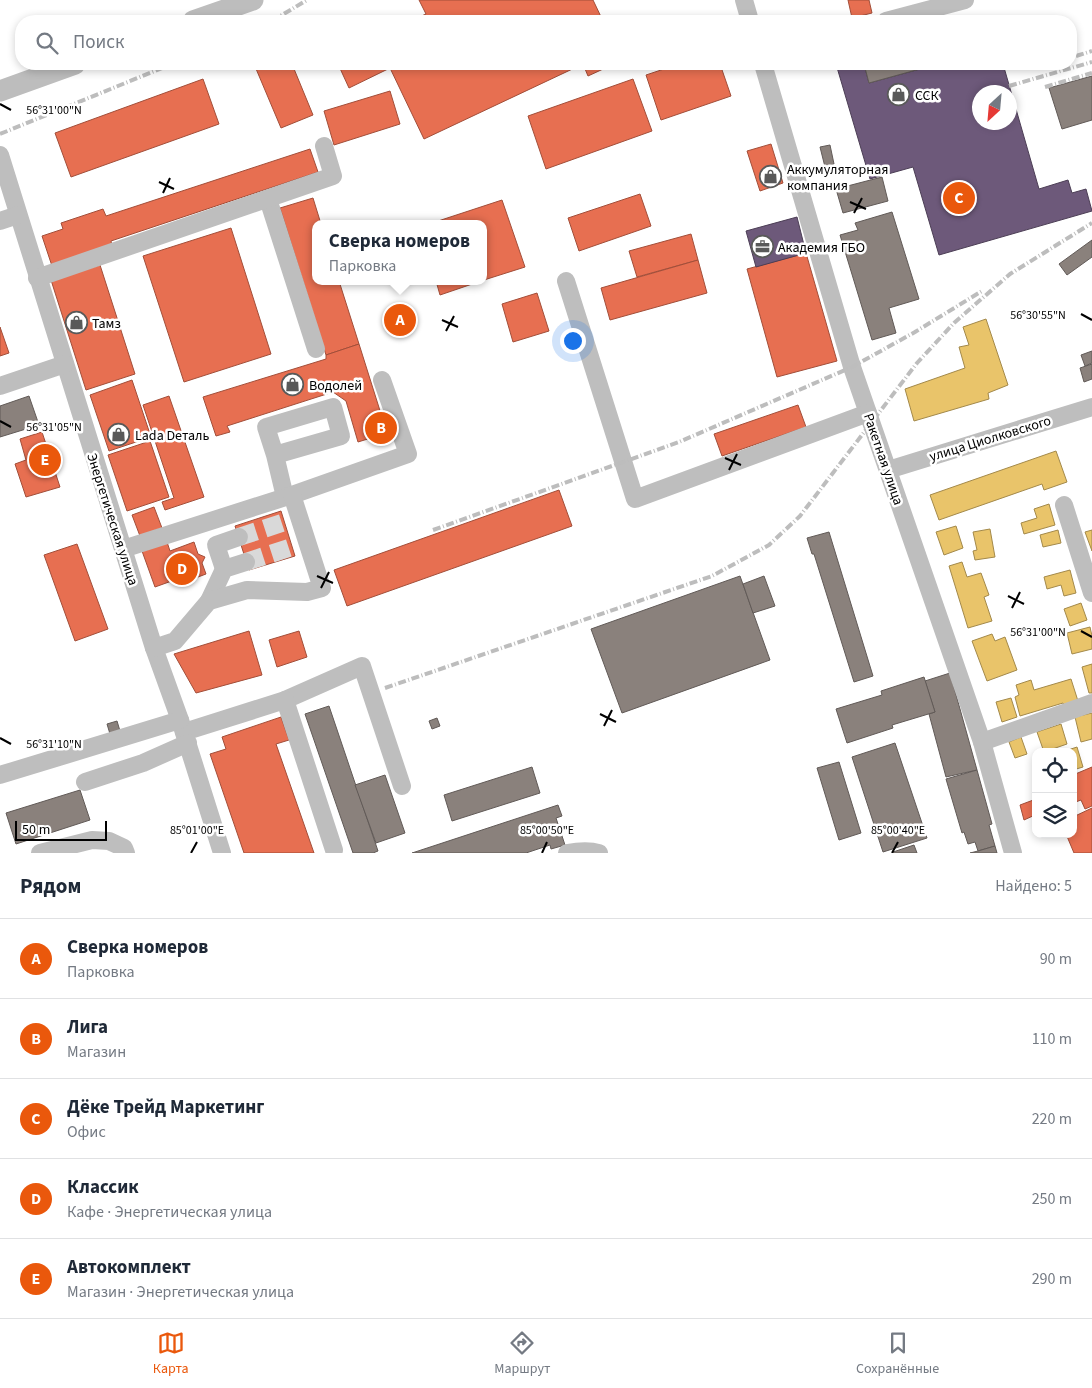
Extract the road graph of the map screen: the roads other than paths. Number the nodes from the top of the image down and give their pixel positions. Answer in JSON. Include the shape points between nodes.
{"nodes":[{"id":1,"x":253,"y":0,"type":"edge"},
{"id":2,"x":744,"y":0,"type":"edge"},
{"id":3,"x":965,"y":0,"type":"edge"},
{"id":4,"x":210,"y":15,"type":"edge"},
{"id":5,"x":748,"y":15,"type":"edge"},
{"id":6,"x":909,"y":15,"type":"edge"},
{"id":7,"x":58,"y":70,"type":"edge"},
{"id":8,"x":765,"y":70,"type":"edge"},
{"id":9,"x":0,"y":91,"type":"edge"},
{"id":10,"x":324,"y":146,"type":"dead end"},
{"id":11,"x":0,"y":155,"type":"edge"},
{"id":12,"x":268,"y":199,"type":"junction"},
{"id":13,"x":18,"y":215,"type":"junction"},
{"id":14,"x":0,"y":221,"type":"edge"},
{"id":15,"x":38,"y":278,"type":"junction"},
{"id":16,"x":566,"y":281,"type":"dead end"},
{"id":17,"x":316,"y":349,"type":"dead end"},
{"id":18,"x":65,"y":364,"type":"junction"},
{"id":19,"x":382,"y":380,"type":"dead end"},
{"id":20,"x":0,"y":386,"type":"edge"},
{"id":21,"x":1092,"y":406,"type":"edge"},
{"id":22,"x":868,"y":414,"type":"junction"},
{"id":23,"x":275,"y":455,"type":"dead end"},
{"id":24,"x":888,"y":470,"type":"junction"},
{"id":25,"x":289,"y":496,"type":"junction"},
{"id":26,"x":1064,"y":505,"type":"dead end"},
{"id":27,"x":239,"y":537,"type":"tunnel mouth"},
{"id":28,"x":123,"y":549,"type":"junction"},
{"id":29,"x":246,"y":562,"type":"tunnel mouth"},
{"id":30,"x":1088,"y":565,"type":"edge"},
{"id":31,"x":224,"y":570,"type":"junction"},
{"id":32,"x":1092,"y":593,"type":"edge"},
{"id":33,"x":209,"y":600,"type":"junction"},
{"id":34,"x":154,"y":648,"type":"junction"},
{"id":35,"x":285,"y":700,"type":"junction"},
{"id":36,"x":1092,"y":703,"type":"edge"},
{"id":37,"x":184,"y":732,"type":"junction"},
{"id":38,"x":982,"y":742,"type":"junction"},
{"id":39,"x":0,"y":775,"type":"edge"},
{"id":40,"x":85,"y":782,"type":"dead end"},
{"id":41,"x":402,"y":786,"type":"dead end"},
{"id":42,"x":334,"y":850,"type":"dead end"},
{"id":43,"x":40,"y":853,"type":"edge"},
{"id":44,"x":126,"y":853,"type":"edge"},
{"id":45,"x":222,"y":853,"type":"edge"},
{"id":46,"x":567,"y":853,"type":"edge"},
{"id":47,"x":599,"y":853,"type":"edge"},
{"id":48,"x":1013,"y":853,"type":"edge"}],
"edges":[{"from":1,"to":4,"type":"main road"},
{"from":2,"to":5,"type":"street"},
{"from":3,"to":6,"type":"street"},
{"from":7,"to":9,"type":"main road"},
{"from":8,"to":22,"type":"street","name":"Ракетная улица"},
{"from":10,"to":12,"type":"street","via":[[333,176]]},
{"from":11,"to":13,"type":"street","name":"Энергетическая улица"},
{"from":12,"to":15,"type":"street"},
{"from":12,"to":17,"type":"street"},
{"from":13,"to":14,"type":"street"},
{"from":13,"to":15,"type":"street","name":"Энергетическая улица"},
{"from":15,"to":18,"type":"street","name":"Энергетическая улица"},
{"from":16,"to":22,"type":"street","via":[[635,499]]},
{"from":18,"to":20,"type":"street"},
{"from":18,"to":28,"type":"street","name":"Энергетическая улица"},
{"from":19,"to":25,"type":"street","via":[[408,454]]},
{"from":21,"to":24,"type":"street","name":"улица Циолковского"},
{"from":22,"to":24,"type":"street","name":"Ракетная улица"},
{"from":23,"to":25,"type":"street"},
{"from":24,"to":38,"type":"street","name":"Ракетная улица"},
{"from":25,"to":28,"type":"street"},
{"from":25,"to":33,"type":"street","via":[[300,545],[322,588],[307,592],[246,590]]},
{"from":26,"to":30,"type":"street"},
{"from":27,"to":31,"type":"street","via":[[216,545]]},
{"from":28,"to":34,"type":"street","name":"Энергетическая улица"},
{"from":29,"to":31,"type":"street"},
{"from":30,"to":32,"type":"street"},
{"from":31,"to":33,"type":"street"},
{"from":33,"to":34,"type":"street","via":[[175,641]]},
{"from":34,"to":37,"type":"street","name":"Энергетическая улица"},
{"from":35,"to":37,"type":"street"},
{"from":35,"to":41,"type":"street","via":[[362,666]]},
{"from":35,"to":42,"type":"street"},
{"from":36,"to":38,"type":"street"},
{"from":37,"to":39,"type":"street"},
{"from":37,"to":40,"type":"street","via":[[143,763]]},
{"from":37,"to":45,"type":"street","name":"Энергетическая улица"},
{"from":38,"to":48,"type":"street","name":"Ракетная улица"},
{"from":43,"to":44,"type":"street","via":[[92,840],[109,841],[124,848]]},
{"from":46,"to":47,"type":"street"}]}
